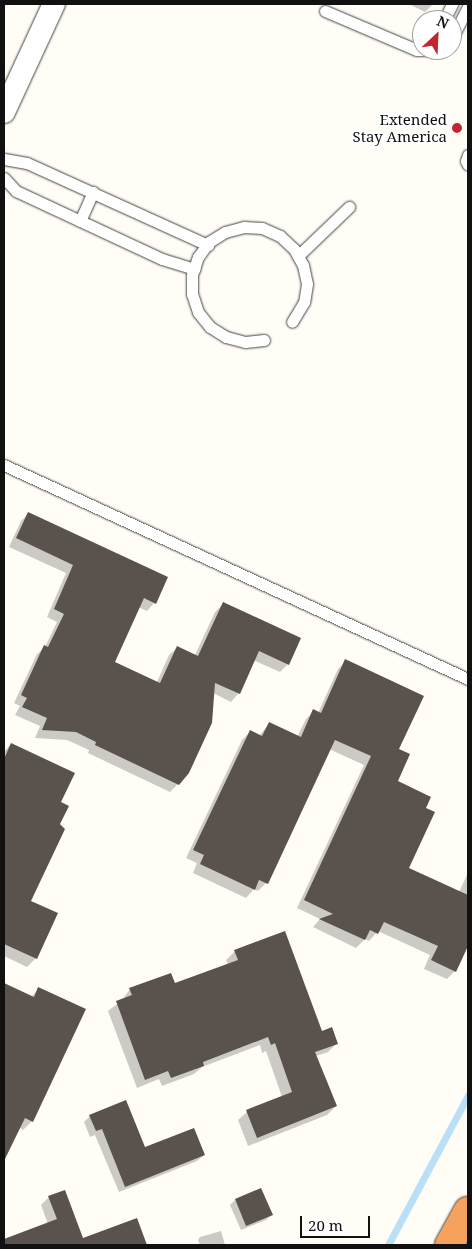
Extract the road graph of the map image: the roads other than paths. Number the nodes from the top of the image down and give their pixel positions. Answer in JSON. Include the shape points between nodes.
{"nodes":[{"id":1,"x":54,"y":4,"type":"edge"},
{"id":2,"x":468,"y":6,"type":"edge"},
{"id":3,"x":325,"y":11,"type":"dead end"},
{"id":4,"x":462,"y":18,"type":"edge"},
{"id":5,"x":412,"y":48,"type":"edge"},
{"id":6,"x":4,"y":112,"type":"edge"},
{"id":7,"x":468,"y":155,"type":"edge"},
{"id":8,"x":4,"y":159,"type":"edge"},
{"id":9,"x":468,"y":165,"type":"edge"},
{"id":10,"x":4,"y":178,"type":"edge"},
{"id":11,"x":93,"y":192,"type":"junction"},
{"id":12,"x":349,"y":207,"type":"dead end"},
{"id":13,"x":80,"y":221,"type":"junction"},
{"id":14,"x":208,"y":245,"type":"junction"},
{"id":15,"x":298,"y":256,"type":"junction"},
{"id":16,"x":194,"y":269,"type":"junction"},
{"id":17,"x":292,"y":322,"type":"dead end"},
{"id":18,"x":264,"y":340,"type":"dead end"},
{"id":19,"x":4,"y":465,"type":"edge"},
{"id":20,"x":468,"y":679,"type":"edge"},
{"id":21,"x":468,"y":1211,"type":"edge"},
{"id":22,"x":449,"y":1245,"type":"edge"}],
"edges":[{"from":1,"to":6,"type":"street"},
{"from":2,"to":4,"type":"lane"},
{"from":3,"to":5,"type":"lane"},
{"from":7,"to":9,"type":"lane"},
{"from":8,"to":11,"type":"lane","via":[[27,163]]},
{"from":10,"to":13,"type":"lane","via":[[16,191]]},
{"from":11,"to":13,"type":"lane"},
{"from":11,"to":14,"type":"lane"},
{"from":12,"to":15,"type":"lane"},
{"from":13,"to":16,"type":"lane"},
{"from":14,"to":15,"type":"lane","via":[[225,232],[244,227],[262,228],[280,236]]},
{"from":14,"to":16,"type":"lane","via":[[198,257]]},
{"from":15,"to":17,"type":"lane","via":[[307,284],[304,302]]},
{"from":16,"to":18,"type":"lane","via":[[192,294],[198,312],[210,327],[226,337],[245,342]]},
{"from":19,"to":20,"type":"lane"},
{"from":21,"to":22,"type":"highway"}]}
